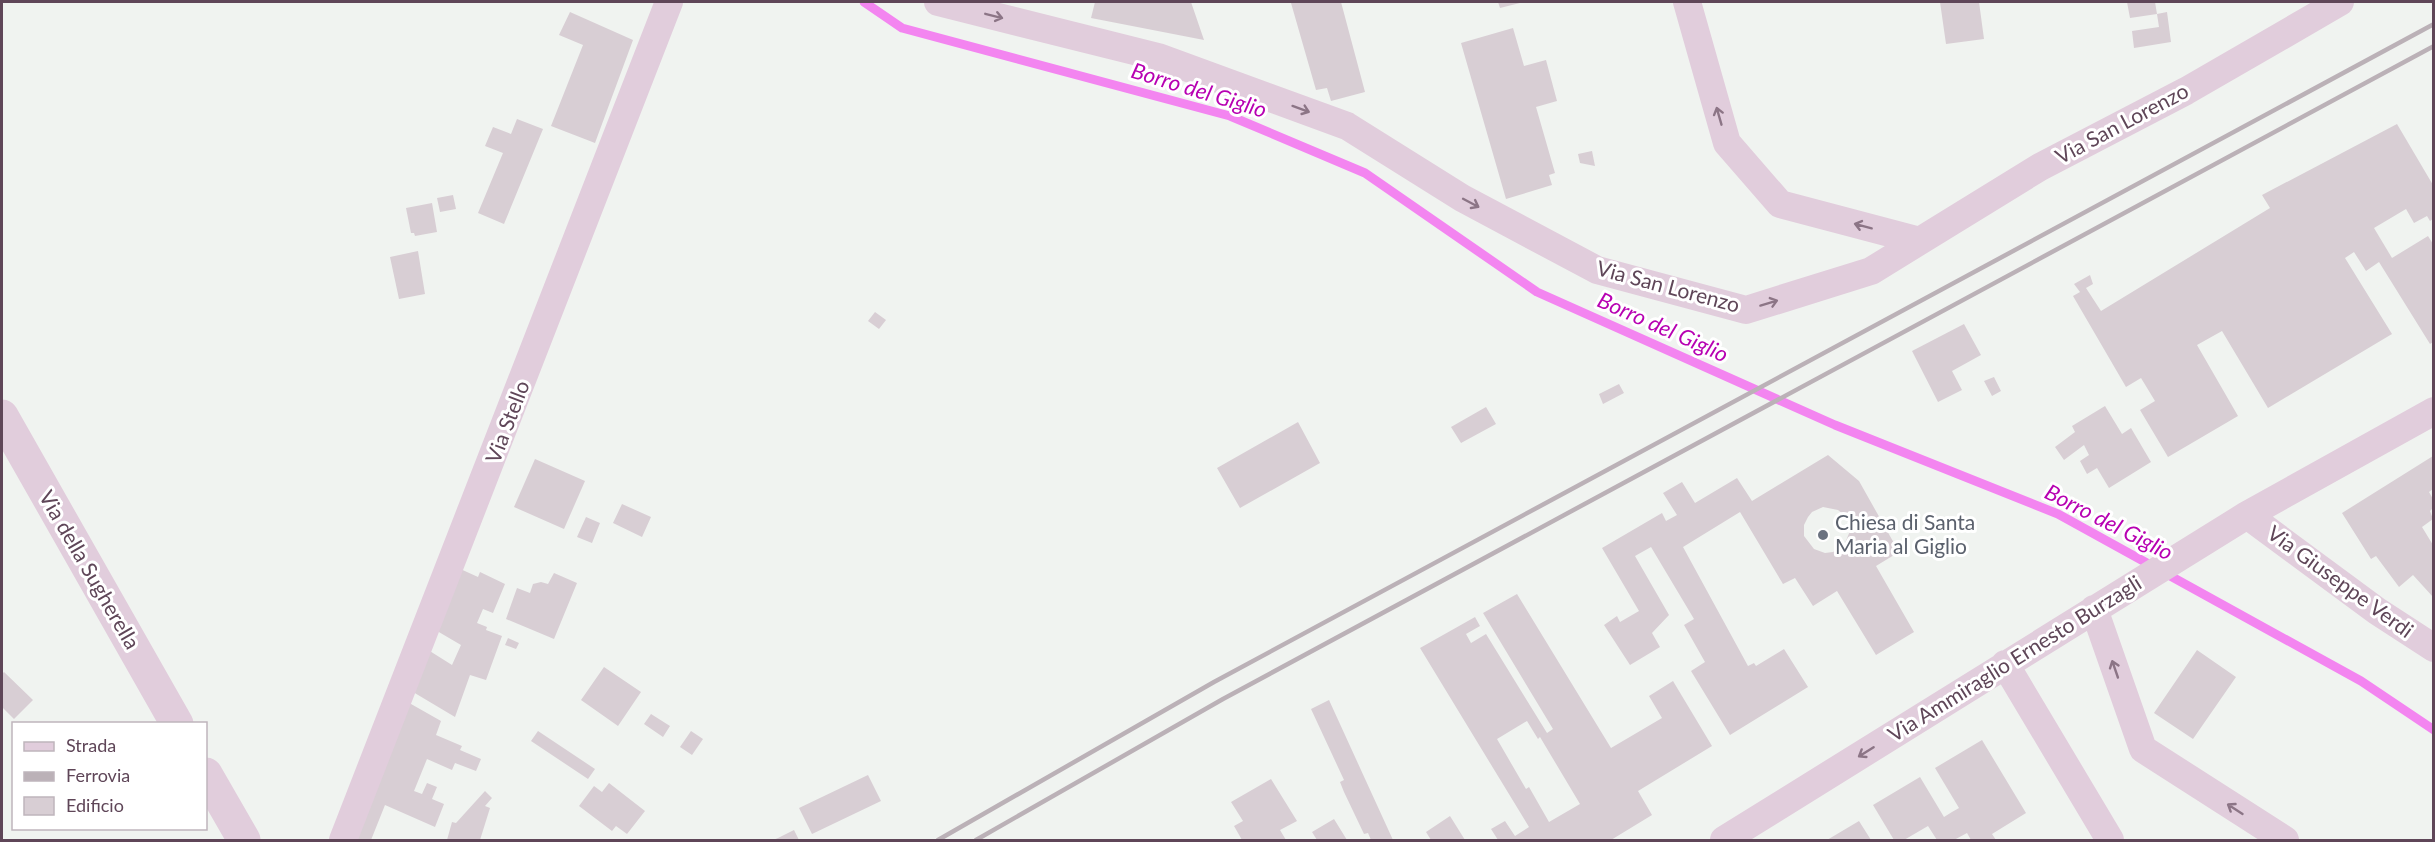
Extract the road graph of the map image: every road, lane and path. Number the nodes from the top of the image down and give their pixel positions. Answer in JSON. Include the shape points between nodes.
{"nodes":[{"id":1,"x":669,"y":2,"type":"edge"},
{"id":2,"x":938,"y":2,"type":"edge"},
{"id":3,"x":1687,"y":2,"type":"edge"},
{"id":4,"x":2340,"y":2,"type":"edge"},
{"id":5,"x":1920,"y":241,"type":"junction"},
{"id":6,"x":2433,"y":411,"type":"edge"},
{"id":7,"x":2,"y":416,"type":"edge"},
{"id":8,"x":2247,"y":515,"type":"junction"},
{"id":9,"x":2103,"y":605,"type":"junction"},
{"id":10,"x":2433,"y":648,"type":"edge"},
{"id":11,"x":2005,"y":664,"type":"junction"},
{"id":12,"x":176,"y":722,"type":"edge"},
{"id":13,"x":207,"y":776,"type":"edge"},
{"id":14,"x":244,"y":840,"type":"edge"},
{"id":15,"x":343,"y":840,"type":"edge"},
{"id":16,"x":1724,"y":840,"type":"edge"},
{"id":17,"x":2110,"y":840,"type":"edge"},
{"id":18,"x":2285,"y":840,"type":"edge"}],
"edges":[{"from":1,"to":15,"type":"street","name":"Via Stello"},
{"from":2,"to":5,"type":"street","name":"Via San Lorenzo","one_way":true,"via":[[1158,57],[1347,126],[1462,198],[1597,270],[1746,310],[1871,271]]},
{"from":5,"to":3,"type":"street","one_way":true,"via":[[1780,204],[1727,143]]},
{"from":4,"to":5,"type":"street","name":"Via San Lorenzo","via":[[2186,91],[2040,167]]},
{"from":6,"to":8,"type":"street","name":"Via Ammiraglio Ernesto Burzagli"},
{"from":7,"to":12,"type":"street","name":"Via della Sugherella"},
{"from":8,"to":9,"type":"street","name":"Via Ammiraglio Ernesto Burzagli"},
{"from":8,"to":10,"type":"street","name":"Via Giuseppe Verdi"},
{"from":9,"to":11,"type":"street","name":"Via Ammiraglio Ernesto Burzagli"},
{"from":18,"to":9,"type":"street","one_way":true,"via":[[2143,749]]},
{"from":11,"to":16,"type":"street","name":"Via Ammiraglio Ernesto Burzagli","one_way":true},
{"from":11,"to":17,"type":"street"},
{"from":13,"to":14,"type":"street"}]}
